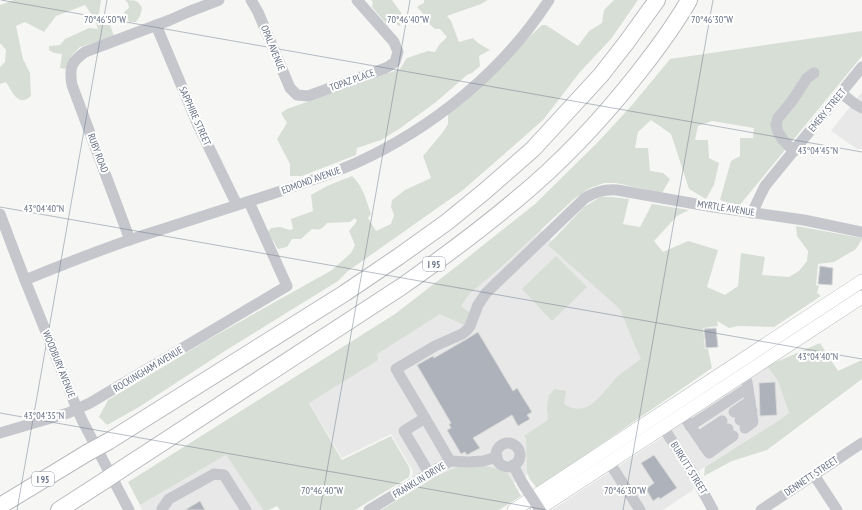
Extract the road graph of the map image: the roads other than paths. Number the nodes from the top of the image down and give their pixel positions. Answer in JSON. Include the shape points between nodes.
{"nodes":[{"id":1,"x":219,"y":0,"type":"edge"},
{"id":2,"x":251,"y":0,"type":"edge"},
{"id":3,"x":358,"y":0,"type":"edge"},
{"id":4,"x":549,"y":0,"type":"edge"},
{"id":5,"x":657,"y":0,"type":"edge"},
{"id":6,"x":689,"y":0,"type":"edge"},
{"id":7,"x":156,"y":25,"type":"junction"},
{"id":8,"x":862,"y":67,"type":"edge"},
{"id":9,"x":814,"y":73,"type":"dead end"},
{"id":10,"x":841,"y":93,"type":"junction"},
{"id":11,"x":297,"y":95,"type":"joint"},
{"id":12,"x":862,"y":108,"type":"edge"},
{"id":13,"x":794,"y":151,"type":"junction"},
{"id":14,"x":249,"y":202,"type":"junction"},
{"id":15,"x":238,"y":205,"type":"junction"},
{"id":16,"x":752,"y":213,"type":"junction"},
{"id":17,"x":0,"y":214,"type":"edge"},
{"id":18,"x":862,"y":232,"type":"edge"},
{"id":19,"x":130,"y":240,"type":"junction"},
{"id":20,"x":25,"y":280,"type":"junction"},
{"id":21,"x":862,"y":281,"type":"edge"},
{"id":22,"x":862,"y":297,"type":"edge"},
{"id":23,"x":746,"y":373,"type":"junction"},
{"id":24,"x":748,"y":388,"type":"junction"},
{"id":25,"x":751,"y":406,"type":"junction"},
{"id":26,"x":77,"y":409,"type":"junction"},
{"id":27,"x":683,"y":415,"type":"junction"},
{"id":28,"x":425,"y":418,"type":"junction"},
{"id":29,"x":690,"y":426,"type":"junction"},
{"id":30,"x":663,"y":427,"type":"junction"},
{"id":31,"x":0,"y":433,"type":"edge"},
{"id":32,"x":701,"y":441,"type":"junction"},
{"id":33,"x":862,"y":443,"type":"edge"},
{"id":34,"x":497,"y":457,"type":"junction"},
{"id":35,"x":450,"y":461,"type":"junction"},
{"id":36,"x":609,"y":462,"type":"junction"},
{"id":37,"x":513,"y":465,"type":"junction"},
{"id":38,"x":429,"y":473,"type":"junction"},
{"id":39,"x":814,"y":475,"type":"junction"},
{"id":40,"x":0,"y":506,"type":"edge"},
{"id":41,"x":58,"y":510,"type":"edge"},
{"id":42,"x":129,"y":510,"type":"edge"},
{"id":43,"x":162,"y":510,"type":"edge"},
{"id":44,"x":246,"y":510,"type":"edge"},
{"id":45,"x":369,"y":510,"type":"edge"},
{"id":46,"x":514,"y":510,"type":"edge"},
{"id":47,"x":538,"y":510,"type":"edge"},
{"id":48,"x":640,"y":510,"type":"edge"},
{"id":49,"x":713,"y":510,"type":"edge"},
{"id":50,"x":761,"y":510,"type":"edge"},
{"id":51,"x":837,"y":510,"type":"edge"}],
"edges":[{"from":1,"to":7,"type":"street"},
{"from":2,"to":11,"type":"street","name":"OPAL AVENUE","via":[[290,88]]},
{"from":3,"to":11,"type":"street","name":"TOPAZ PLACE","via":[[394,42],[398,52],[394,62],[386,68],[308,96]]},
{"from":4,"to":14,"type":"street","name":"EDMOND AVENUE","via":[[502,60],[464,95],[431,120],[357,162],[328,175]]},
{"from":5,"to":40,"type":"highway","number":"I 95","bridge":true,"via":[[596,81],[533,149],[447,222],[338,297]]},
{"from":6,"to":41,"type":"highway","number":"I 95","bridge":true,"via":[[670,31],[610,108],[518,199],[401,287]]},
{"from":7,"to":15,"type":"street","name":"SAPPHIRE STREET","via":[[198,125]]},
{"from":7,"to":19,"type":"street","name":"RUBY ROAD","via":[[85,52],[77,58],[70,76]]},
{"from":8,"to":10,"type":"street","name":"EMERY STREET"},
{"from":9,"to":13,"type":"street","via":[[807,78],[778,118],[776,125],[783,140]]},
{"from":10,"to":12,"type":"street"},
{"from":10,"to":13,"type":"street","name":"EMERY STREET"},
{"from":13,"to":16,"type":"street","name":"EMERY STREET","via":[[765,186]]},
{"from":14,"to":15,"type":"street","name":"EDMOND AVENUE"},
{"from":14,"to":26,"type":"street","name":"ROCKINGHAM AVENUE","via":[[287,286],[110,392]]},
{"from":15,"to":19,"type":"street","name":"EDMOND AVENUE"},
{"from":16,"to":18,"type":"street","name":"MYRTLE AVENUE"},
{"from":16,"to":28,"type":"street","name":"MYRTLE AVENUE","via":[[610,189],[590,194],[486,293],[467,330],[396,369]]},
{"from":17,"to":20,"type":"street","name":"WOODBURY AVENUE"},
{"from":19,"to":20,"type":"street","name":"EDMOND AVENUE"},
{"from":20,"to":26,"type":"street","name":"WOODBURY AVENUE"},
{"from":21,"to":46,"type":"main road"},
{"from":22,"to":23,"type":"main road"},
{"from":23,"to":24,"type":"street"},
{"from":23,"to":27,"type":"main road"},
{"from":24,"to":25,"type":"street"},
{"from":24,"to":29,"type":"street"},
{"from":25,"to":25,"type":"street","via":[[753,422],[740,420]]},
{"from":26,"to":31,"type":"street","name":"ROCKINGHAM AVENUE"},
{"from":26,"to":42,"type":"street","name":"WOODBURY AVENUE"},
{"from":27,"to":29,"type":"street"},
{"from":27,"to":30,"type":"main road"},
{"from":28,"to":35,"type":"street"},
{"from":28,"to":38,"type":"street","via":[[404,431]]},
{"from":29,"to":32,"type":"street"},
{"from":30,"to":36,"type":"main road"},
{"from":30,"to":49,"type":"street","name":"BURKITT STREET"},
{"from":32,"to":32,"type":"street","via":[[728,429],[709,453]]},
{"from":33,"to":39,"type":"street","name":"DENNETT STREET"},
{"from":34,"to":35,"type":"street","name":"FRANKLIN DRIVE","via":[[483,461]]},
{"from":34,"to":37,"type":"street","via":[[502,464]]},
{"from":34,"to":37,"type":"street","via":[[500,446],[512,444],[518,448],[520,455]]},
{"from":35,"to":38,"type":"street","name":"FRANKLIN DRIVE"},
{"from":36,"to":47,"type":"main road"},
{"from":36,"to":48,"type":"street"},
{"from":37,"to":47,"type":"street","bridge":true},
{"from":38,"to":45,"type":"street","name":"FRANKLIN DRIVE"},
{"from":39,"to":50,"type":"street","name":"DENNETT STREET"},
{"from":39,"to":51,"type":"street"},
{"from":43,"to":44,"type":"street","via":[[169,498],[214,474],[224,475]]}]}
